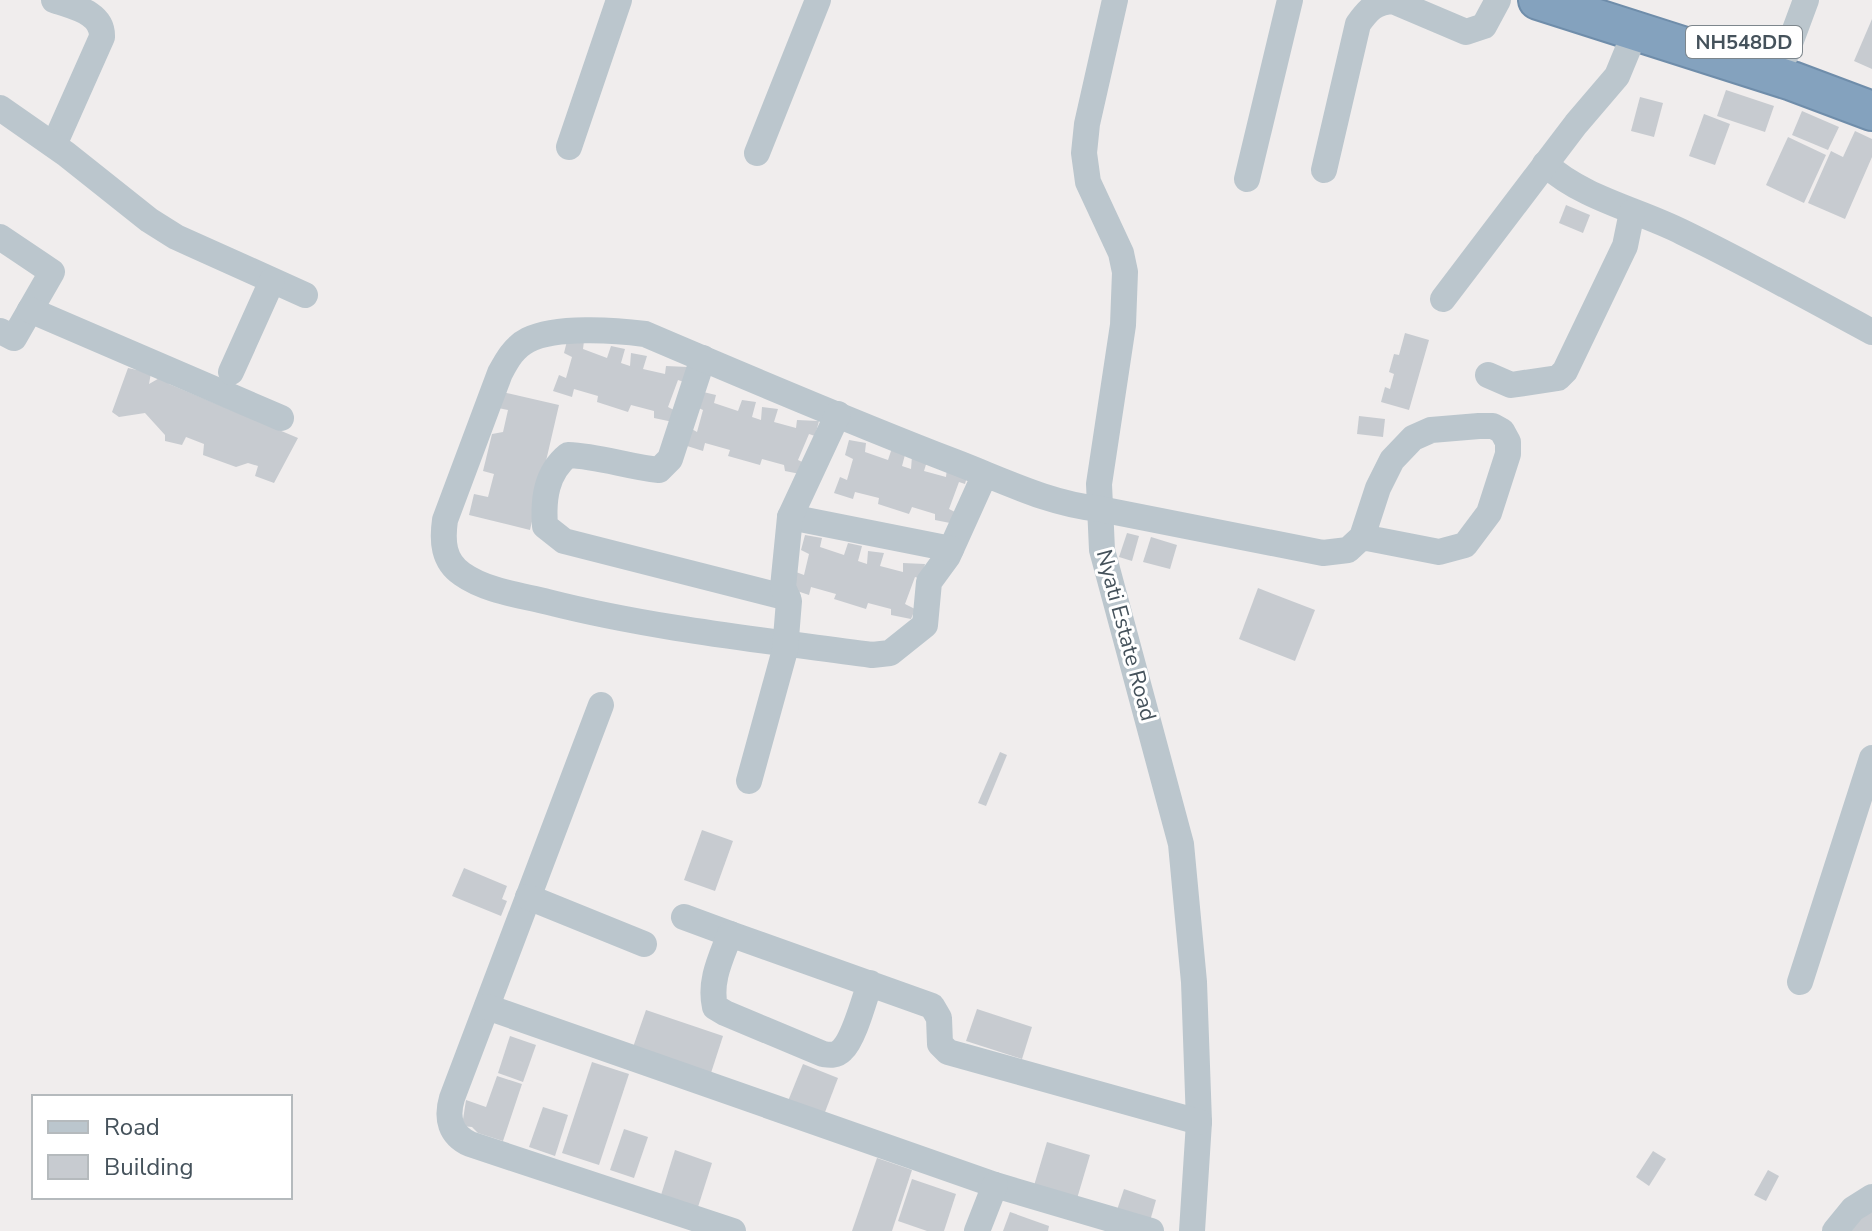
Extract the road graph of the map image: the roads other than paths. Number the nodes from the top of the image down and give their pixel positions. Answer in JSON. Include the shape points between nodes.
{"nodes":[{"id":1,"x":54,"y":0,"type":"edge"},
{"id":2,"x":619,"y":0,"type":"edge"},
{"id":3,"x":818,"y":0,"type":"edge"},
{"id":4,"x":1115,"y":0,"type":"edge"},
{"id":5,"x":1290,"y":0,"type":"edge"},
{"id":6,"x":1498,"y":0,"type":"edge"},
{"id":7,"x":1538,"y":0,"type":"edge"},
{"id":8,"x":1613,"y":0,"type":"edge"},
{"id":9,"x":1806,"y":0,"type":"edge"},
{"id":10,"x":1636,"y":30,"type":"junction"},
{"id":11,"x":1786,"y":54,"type":"junction"},
{"id":12,"x":1872,"y":90,"type":"edge"},
{"id":13,"x":0,"y":108,"type":"edge"},
{"id":14,"x":1872,"y":111,"type":"edge"},
{"id":15,"x":54,"y":145,"type":"junction"},
{"id":16,"x":569,"y":147,"type":"dead end"},
{"id":17,"x":757,"y":153,"type":"dead end"},
{"id":18,"x":1545,"y":164,"type":"junction"},
{"id":19,"x":1324,"y":170,"type":"dead end"},
{"id":20,"x":1247,"y":179,"type":"dead end"},
{"id":21,"x":1632,"y":212,"type":"junction"},
{"id":22,"x":0,"y":237,"type":"edge"},
{"id":23,"x":272,"y":281,"type":"junction"},
{"id":24,"x":305,"y":295,"type":"dead end"},
{"id":25,"x":1443,"y":299,"type":"dead end"},
{"id":26,"x":30,"y":310,"type":"junction"},
{"id":27,"x":0,"y":331,"type":"edge"},
{"id":28,"x":1872,"y":332,"type":"edge"},
{"id":29,"x":703,"y":358,"type":"junction"},
{"id":30,"x":231,"y":372,"type":"dead end"},
{"id":31,"x":1488,"y":375,"type":"dead end"},
{"id":32,"x":838,"y":414,"type":"junction"},
{"id":33,"x":281,"y":418,"type":"dead end"},
{"id":34,"x":985,"y":474,"type":"junction"},
{"id":35,"x":1100,"y":509,"type":"junction"},
{"id":36,"x":790,"y":517,"type":"junction"},
{"id":37,"x":1362,"y":537,"type":"junction"},
{"id":38,"x":951,"y":549,"type":"junction"},
{"id":39,"x":788,"y":598,"type":"junction"},
{"id":40,"x":785,"y":643,"type":"junction"},
{"id":41,"x":601,"y":705,"type":"dead end"},
{"id":42,"x":1872,"y":758,"type":"edge"},
{"id":43,"x":749,"y":781,"type":"dead end"},
{"id":44,"x":528,"y":897,"type":"junction"},
{"id":45,"x":684,"y":917,"type":"dead end"},
{"id":46,"x":730,"y":934,"type":"junction"},
{"id":47,"x":644,"y":944,"type":"dead end"},
{"id":48,"x":1800,"y":982,"type":"dead end"},
{"id":49,"x":870,"y":983,"type":"junction"},
{"id":50,"x":487,"y":1007,"type":"junction"},
{"id":51,"x":1199,"y":1122,"type":"junction"},
{"id":52,"x":995,"y":1185,"type":"junction"},
{"id":53,"x":1872,"y":1197,"type":"edge"},
{"id":54,"x":733,"y":1231,"type":"edge"},
{"id":55,"x":977,"y":1231,"type":"edge"},
{"id":56,"x":1151,"y":1231,"type":"edge"},
{"id":57,"x":1192,"y":1231,"type":"edge"},
{"id":58,"x":1835,"y":1231,"type":"edge"}],
"edges":[{"from":1,"to":15,"type":"street","via":[[97,19],[102,37]]},
{"from":2,"to":16,"type":"street"},
{"from":3,"to":17,"type":"street"},
{"from":4,"to":35,"type":"street","name":"Nyati Estate Road","via":[[1084,153],[1088,182],[1125,272]]},
{"from":5,"to":20,"type":"street"},
{"from":6,"to":19,"type":"street","via":[[1484,26],[1466,32],[1393,1],[1369,8],[1358,24]]},
{"from":7,"to":10,"type":"highway","number":"NH548DD"},
{"from":8,"to":11,"type":"highway","number":"NH548DD"},
{"from":9,"to":11,"type":"street"},
{"from":10,"to":14,"type":"highway","number":"NH548DD"},
{"from":10,"to":18,"type":"street","via":[[1617,76]]},
{"from":11,"to":12,"type":"highway","number":"NH548DD"},
{"from":13,"to":15,"type":"street"},
{"from":15,"to":23,"type":"street","via":[[176,237]]},
{"from":18,"to":21,"type":"street","via":[[1586,192]]},
{"from":18,"to":25,"type":"street"},
{"from":21,"to":28,"type":"street","via":[[1679,230]]},
{"from":21,"to":31,"type":"street","via":[[1625,246],[1565,371],[1558,378],[1511,385]]},
{"from":22,"to":26,"type":"street","via":[[52,272]]},
{"from":23,"to":24,"type":"street"},
{"from":23,"to":30,"type":"street"},
{"from":26,"to":27,"type":"street","via":[[14,338]]},
{"from":26,"to":33,"type":"street"},
{"from":29,"to":32,"type":"street"},
{"from":29,"to":39,"type":"street","via":[[670,459],[659,470],[568,455],[554,466],[544,503],[545,526],[564,541]]},
{"from":29,"to":40,"type":"street","via":[[645,334],[608,329],[528,340],[511,353],[445,520],[442,540],[447,559],[460,573],[487,587],[618,620]]},
{"from":32,"to":34,"type":"street"},
{"from":32,"to":36,"type":"street"},
{"from":34,"to":35,"type":"street","via":[[1051,499]]},
{"from":34,"to":38,"type":"street"},
{"from":35,"to":37,"type":"street","via":[[1323,553],[1348,550]]},
{"from":35,"to":51,"type":"street","name":"Nyati Estate Road","via":[[1108,579],[1181,844],[1194,982]]},
{"from":36,"to":38,"type":"street"},
{"from":36,"to":39,"type":"street","via":[[783,587]]},
{"from":37,"to":37,"type":"street","via":[[1392,460],[1413,438],[1431,430],[1479,426],[1502,431],[1508,454],[1489,513],[1465,545],[1439,552]]},
{"from":38,"to":40,"type":"street","via":[[929,582],[925,625],[890,653]]},
{"from":39,"to":40,"type":"street"},
{"from":40,"to":43,"type":"street"},
{"from":41,"to":44,"type":"street"},
{"from":42,"to":48,"type":"street"},
{"from":44,"to":47,"type":"street"},
{"from":44,"to":50,"type":"street"},
{"from":45,"to":46,"type":"street"},
{"from":46,"to":49,"type":"street"},
{"from":46,"to":49,"type":"street","via":[[714,980],[715,1007],[823,1054],[842,1051]]},
{"from":49,"to":51,"type":"street","via":[[937,1011],[940,1044],[948,1052]]},
{"from":50,"to":52,"type":"street"},
{"from":50,"to":54,"type":"street","via":[[449,1109],[450,1126],[463,1141]]},
{"from":51,"to":57,"type":"street","name":"Nyati Estate Road"},
{"from":52,"to":55,"type":"street"},
{"from":52,"to":56,"type":"street"},
{"from":53,"to":58,"type":"street","via":[[1853,1209]]}]}
